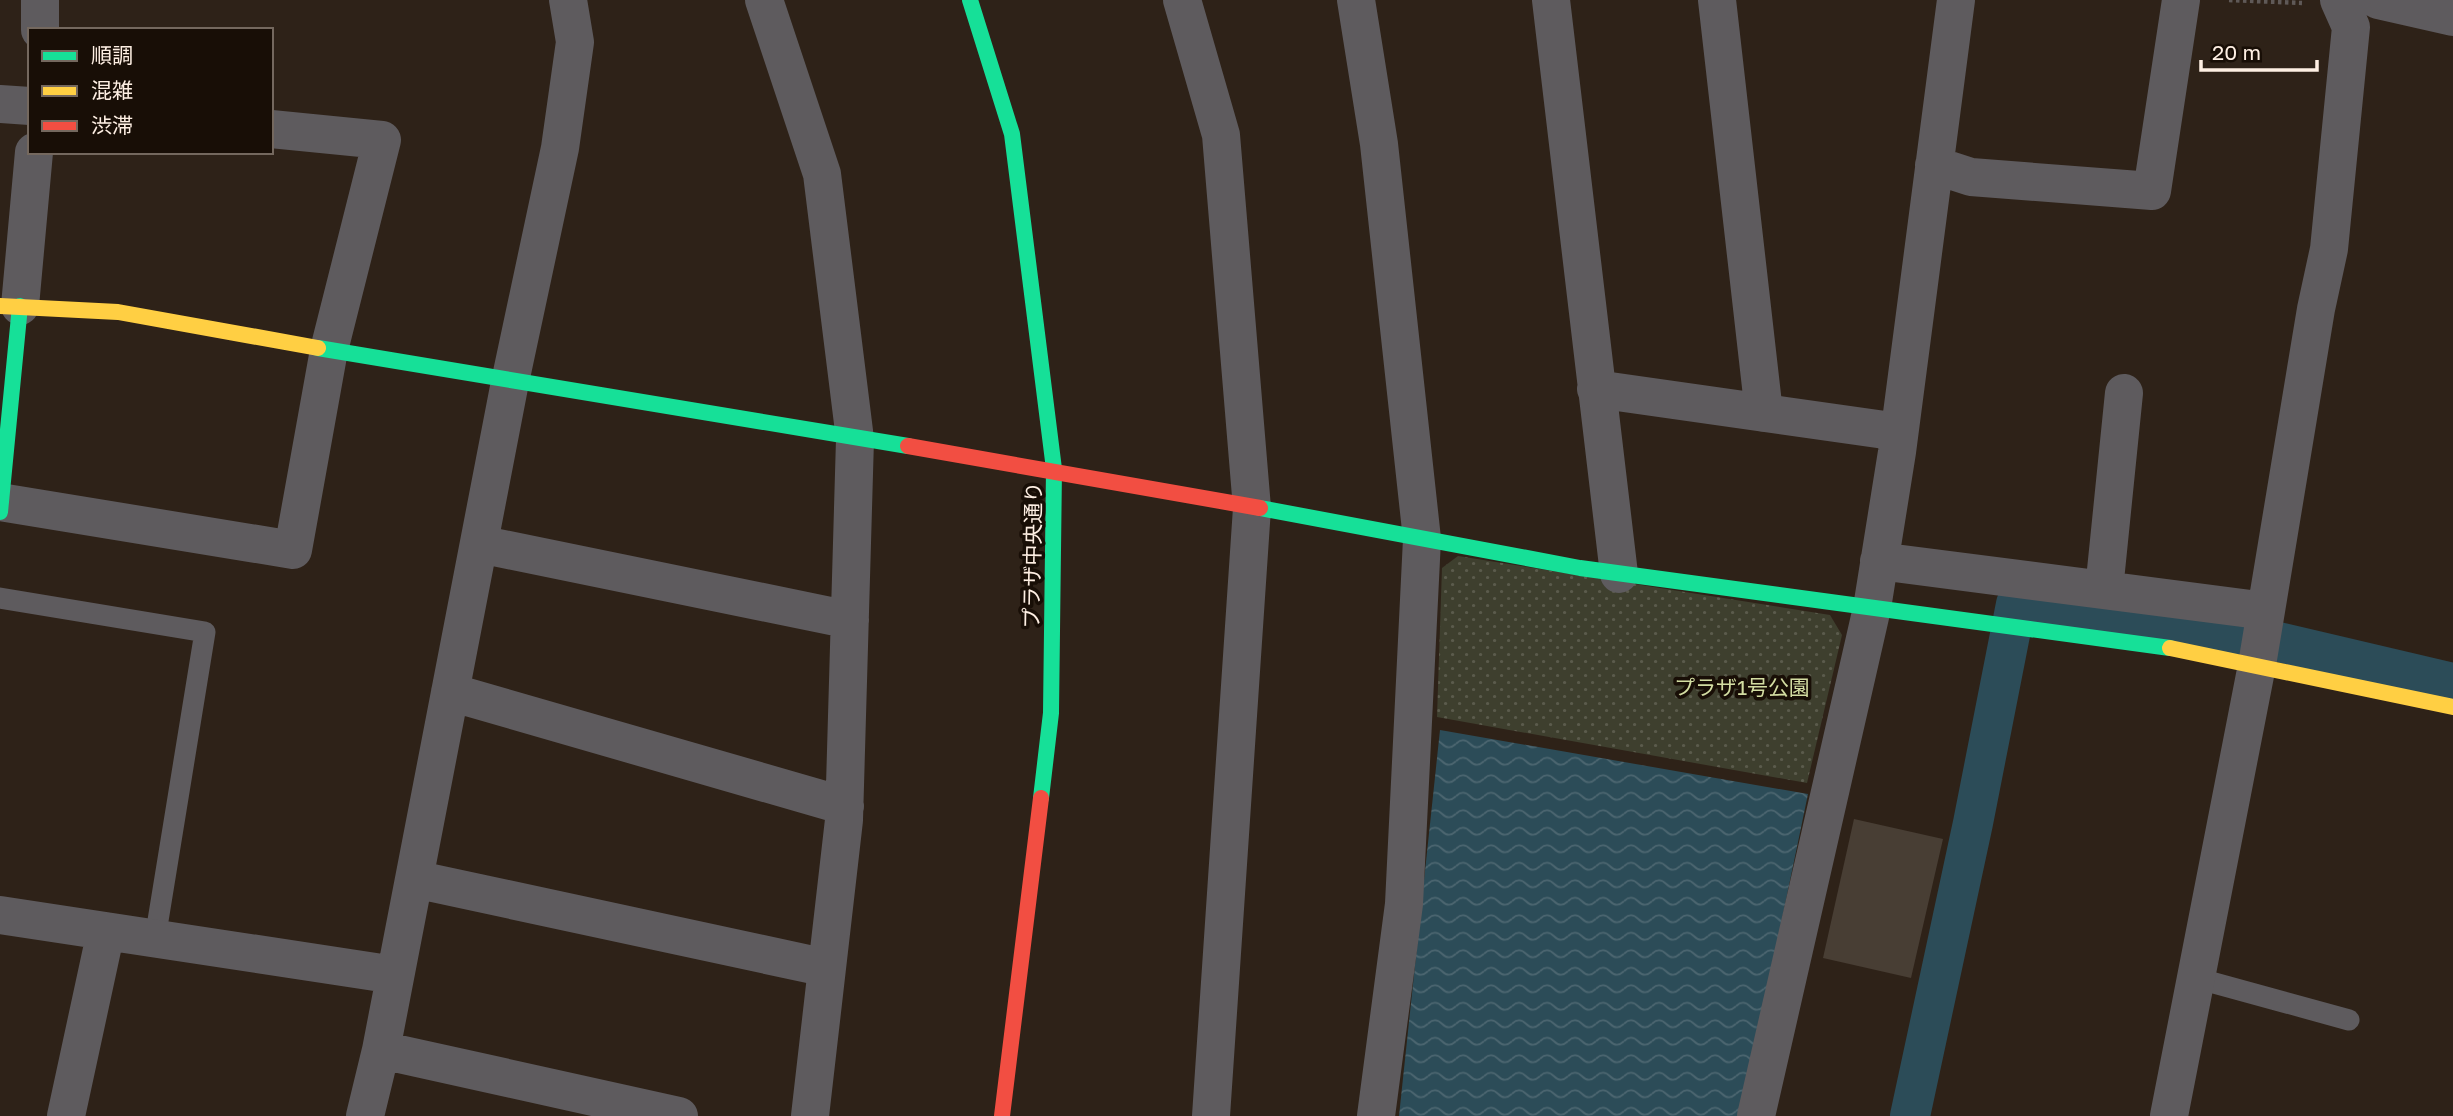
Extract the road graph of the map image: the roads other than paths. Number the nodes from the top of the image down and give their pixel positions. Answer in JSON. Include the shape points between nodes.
{"nodes":[{"id":1,"x":40,"y":0,"type":"edge"},
{"id":2,"x":568,"y":0,"type":"edge"},
{"id":3,"x":764,"y":0,"type":"edge"},
{"id":4,"x":970,"y":0,"type":"edge"},
{"id":5,"x":1182,"y":0,"type":"edge"},
{"id":6,"x":1356,"y":0,"type":"edge"},
{"id":7,"x":1550,"y":0,"type":"edge"},
{"id":8,"x":1717,"y":0,"type":"edge"},
{"id":9,"x":1956,"y":0,"type":"edge"},
{"id":10,"x":2181,"y":0,"type":"edge"},
{"id":11,"x":2378,"y":0,"type":"edge"},
{"id":12,"x":2340,"y":2,"type":"edge"},
{"id":13,"x":2453,"y":17,"type":"edge"},
{"id":14,"x":40,"y":28,"type":"edge"},
{"id":15,"x":0,"y":104,"type":"edge"},
{"id":16,"x":28,"y":106,"type":"edge"},
{"id":17,"x":273,"y":129,"type":"edge"},
{"id":18,"x":33,"y":154,"type":"edge"},
{"id":19,"x":1934,"y":165,"type":"junction"},
{"id":20,"x":10,"y":306,"type":"edge"},
{"id":21,"x":329,"y":350,"type":"junction"},
{"id":22,"x":510,"y":382,"type":"junction"},
{"id":23,"x":1596,"y":389,"type":"junction"},
{"id":24,"x":2124,"y":393,"type":"dead end"},
{"id":25,"x":1765,"y":413,"type":"junction"},
{"id":26,"x":1899,"y":432,"type":"junction"},
{"id":27,"x":855,"y":439,"type":"junction"},
{"id":28,"x":1054,"y":469,"type":"junction"},
{"id":29,"x":0,"y":502,"type":"edge"},
{"id":30,"x":1252,"y":508,"type":"junction"},
{"id":31,"x":0,"y":512,"type":"edge"},
{"id":32,"x":1422,"y":539,"type":"junction"},
{"id":33,"x":479,"y":544,"type":"junction"},
{"id":34,"x":1879,"y":561,"type":"junction"},
{"id":35,"x":1619,"y":574,"type":"junction"},
{"id":36,"x":2104,"y":590,"type":"junction"},
{"id":37,"x":0,"y":598,"type":"edge"},
{"id":38,"x":1872,"y":608,"type":"junction"},
{"id":39,"x":2266,"y":611,"type":"junction"},
{"id":40,"x":850,"y":620,"type":"junction"},
{"id":41,"x":2257,"y":665,"type":"junction"},
{"id":42,"x":450,"y":692,"type":"junction"},
{"id":43,"x":2453,"y":707,"type":"edge"},
{"id":44,"x":845,"y":806,"type":"junction"},
{"id":45,"x":414,"y":879,"type":"junction"},
{"id":46,"x":0,"y":915,"type":"edge"},
{"id":47,"x":106,"y":931,"type":"junction"},
{"id":48,"x":155,"y":939,"type":"junction"},
{"id":49,"x":827,"y":968,"type":"junction"},
{"id":50,"x":395,"y":975,"type":"junction"},
{"id":51,"x":2196,"y":978,"type":"junction"},
{"id":52,"x":2349,"y":1020,"type":"dead end"},
{"id":53,"x":381,"y":1050,"type":"junction"},
{"id":54,"x":1010,"y":1114,"type":"edge"},
{"id":55,"x":66,"y":1116,"type":"edge"},
{"id":56,"x":365,"y":1116,"type":"edge"},
{"id":57,"x":679,"y":1116,"type":"edge"},
{"id":58,"x":810,"y":1116,"type":"edge"},
{"id":59,"x":1211,"y":1116,"type":"edge"},
{"id":60,"x":1376,"y":1116,"type":"edge"},
{"id":61,"x":1756,"y":1116,"type":"edge"},
{"id":62,"x":2169,"y":1116,"type":"edge"}],
"edges":[{"from":1,"to":14,"type":"street"},
{"from":2,"to":22,"type":"street","via":[[575,42],[561,148]]},
{"from":3,"to":27,"type":"street","via":[[822,174]]},
{"from":4,"to":28,"type":"street","name":"プラザ中央通り","via":[[1012,134]]},
{"from":5,"to":30,"type":"street","via":[[1221,135]]},
{"from":6,"to":32,"type":"street","via":[[1379,144]]},
{"from":7,"to":23,"type":"street"},
{"from":8,"to":25,"type":"street"},
{"from":9,"to":19,"type":"street"},
{"from":10,"to":19,"type":"street","via":[[2152,191],[1970,177]]},
{"from":11,"to":13,"type":"street"},
{"from":12,"to":39,"type":"street","via":[[2351,27],[2329,249]]},
{"from":15,"to":16,"type":"street"},
{"from":17,"to":21,"type":"street","via":[[382,140]]},
{"from":18,"to":20,"type":"street"},
{"from":19,"to":26,"type":"street"},
{"from":20,"to":21,"type":"street","via":[[118,312]]},
{"from":20,"to":29,"type":"street"},
{"from":21,"to":22,"type":"street"},
{"from":21,"to":29,"type":"street","via":[[293,550]]},
{"from":22,"to":27,"type":"street"},
{"from":22,"to":33,"type":"street"},
{"from":23,"to":25,"type":"street"},
{"from":23,"to":35,"type":"street"},
{"from":24,"to":36,"type":"street"},
{"from":25,"to":26,"type":"street"},
{"from":26,"to":34,"type":"street"},
{"from":27,"to":28,"type":"street"},
{"from":27,"to":40,"type":"street"},
{"from":28,"to":30,"type":"street"},
{"from":28,"to":54,"type":"street","name":"プラザ中央通り","via":[[1051,713]]},
{"from":29,"to":31,"type":"street"},
{"from":30,"to":32,"type":"street"},
{"from":30,"to":59,"type":"street"},
{"from":32,"to":35,"type":"street"},
{"from":32,"to":60,"type":"street","via":[[1404,904]]},
{"from":33,"to":40,"type":"street"},
{"from":33,"to":42,"type":"street"},
{"from":34,"to":36,"type":"street"},
{"from":34,"to":38,"type":"street"},
{"from":35,"to":38,"type":"street"},
{"from":36,"to":39,"type":"street"},
{"from":37,"to":48,"type":"lane","via":[[205,632]]},
{"from":38,"to":41,"type":"street","via":[[2166,647]]},
{"from":38,"to":61,"type":"street"},
{"from":39,"to":41,"type":"street"},
{"from":40,"to":44,"type":"street"},
{"from":41,"to":43,"type":"street"},
{"from":41,"to":51,"type":"street"},
{"from":42,"to":44,"type":"street"},
{"from":42,"to":45,"type":"street"},
{"from":44,"to":49,"type":"street"},
{"from":45,"to":49,"type":"street"},
{"from":45,"to":50,"type":"street"},
{"from":46,"to":47,"type":"street"},
{"from":47,"to":48,"type":"street"},
{"from":47,"to":55,"type":"street"},
{"from":48,"to":50,"type":"street"},
{"from":49,"to":58,"type":"street"},
{"from":50,"to":53,"type":"street"},
{"from":51,"to":52,"type":"lane"},
{"from":51,"to":62,"type":"street"},
{"from":53,"to":56,"type":"street"},
{"from":53,"to":57,"type":"street"}]}
